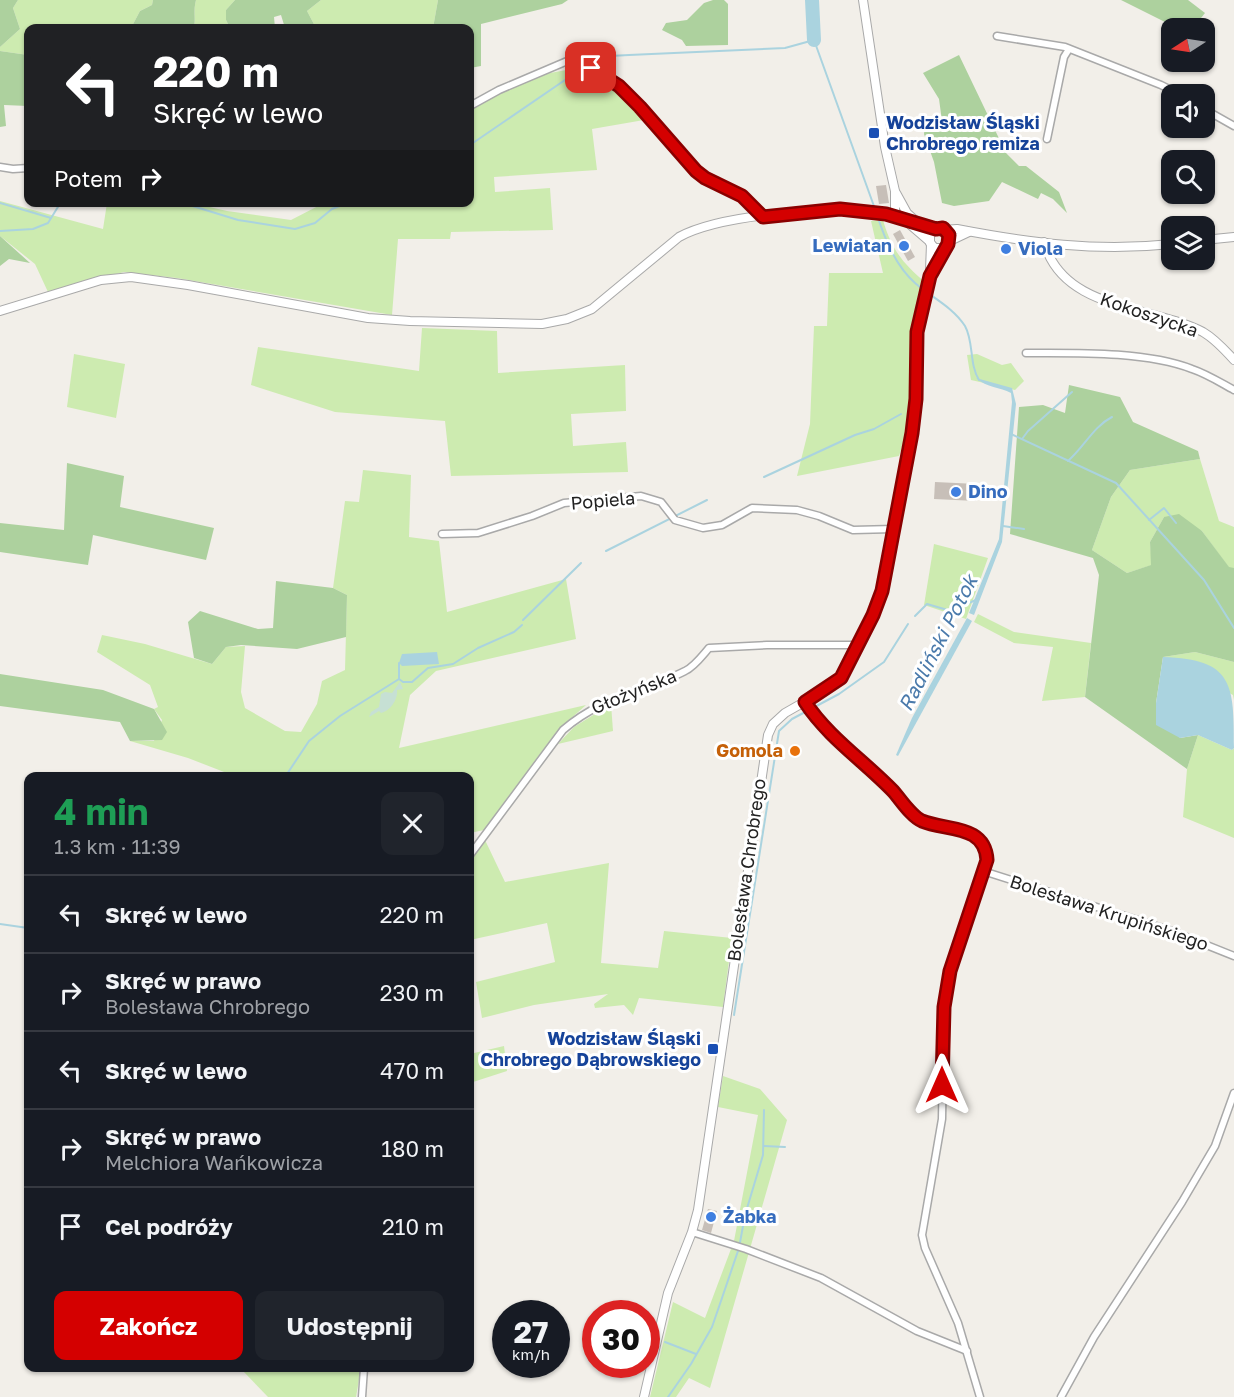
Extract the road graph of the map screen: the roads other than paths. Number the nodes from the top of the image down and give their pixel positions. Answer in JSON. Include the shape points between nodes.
{"nodes":[{"id":1,"x":863,"y":0,"type":"edge"},
{"id":2,"x":997,"y":36,"type":"dead end"},
{"id":3,"x":1069,"y":50,"type":"junction"},
{"id":4,"x":1161,"y":85,"type":"edge"},
{"id":5,"x":474,"y":104,"type":"edge"},
{"id":6,"x":1215,"y":115,"type":"edge"},
{"id":7,"x":1234,"y":126,"type":"edge"},
{"id":8,"x":1047,"y":139,"type":"dead end"},
{"id":9,"x":0,"y":167,"type":"edge"},
{"id":10,"x":24,"y":168,"type":"edge"},
{"id":11,"x":895,"y":191,"type":"junction"},
{"id":12,"x":763,"y":217,"type":"junction"},
{"id":13,"x":895,"y":217,"type":"junction"},
{"id":14,"x":918,"y":223,"type":"junction"},
{"id":15,"x":936,"y":229,"type":"junction"},
{"id":16,"x":946,"y":230,"type":"junction"},
{"id":17,"x":969,"y":232,"type":"junction"},
{"id":18,"x":1234,"y":237,"type":"edge"},
{"id":19,"x":1215,"y":239,"type":"edge"},
{"id":20,"x":950,"y":241,"type":"junction"},
{"id":21,"x":1044,"y":242,"type":"junction"},
{"id":22,"x":930,"y":243,"type":"junction"},
{"id":23,"x":1161,"y":245,"type":"edge"},
{"id":24,"x":944,"y":248,"type":"junction"},
{"id":25,"x":928,"y":279,"type":"junction"},
{"id":26,"x":0,"y":311,"type":"edge"},
{"id":27,"x":1026,"y":353,"type":"dead end"},
{"id":28,"x":1234,"y":360,"type":"edge"},
{"id":29,"x":1234,"y":390,"type":"edge"},
{"id":30,"x":894,"y":529,"type":"junction"},
{"id":31,"x":442,"y":534,"type":"dead end"},
{"id":32,"x":859,"y":645,"type":"junction"},
{"id":33,"x":809,"y":707,"type":"junction"},
{"id":34,"x":474,"y":850,"type":"edge"},
{"id":35,"x":983,"y":871,"type":"junction"},
{"id":36,"x":1234,"y":956,"type":"edge"},
{"id":37,"x":1234,"y":1093,"type":"edge"},
{"id":38,"x":692,"y":1232,"type":"junction"},
{"id":39,"x":967,"y":1351,"type":"junction"},
{"id":40,"x":364,"y":1372,"type":"edge"},
{"id":41,"x":362,"y":1397,"type":"edge"},
{"id":42,"x":644,"y":1397,"type":"edge"},
{"id":43,"x":980,"y":1397,"type":"edge"},
{"id":44,"x":1061,"y":1397,"type":"edge"}],
"edges":[{"from":1,"to":11,"type":"street"},
{"from":2,"to":3,"type":"street"},
{"from":3,"to":4,"type":"street"},
{"from":3,"to":8,"type":"street"},
{"from":5,"to":12,"type":"street","via":[[572,59],[583,63],[619,86],[696,171],[742,196]]},
{"from":6,"to":7,"type":"street"},
{"from":9,"to":10,"type":"street"},
{"from":11,"to":13,"type":"street"},
{"from":11,"to":14,"type":"street","via":[[907,213]]},
{"from":12,"to":13,"type":"street","via":[[840,209]]},
{"from":12,"to":26,"type":"street","via":[[693,230],[679,237],[592,309],[549,323],[368,318],[131,277],[100,280]]},
{"from":13,"to":14,"type":"street"},
{"from":13,"to":22,"type":"street"},
{"from":14,"to":15,"type":"street"},
{"from":15,"to":16,"type":"street"},
{"from":15,"to":22,"type":"street","via":[[931,232]]},
{"from":16,"to":17,"type":"street"},
{"from":16,"to":20,"type":"street"},
{"from":17,"to":20,"type":"street"},
{"from":17,"to":21,"type":"street"},
{"from":18,"to":19,"type":"street"},
{"from":20,"to":24,"type":"street"},
{"from":21,"to":23,"type":"street","via":[[1087,248]]},
{"from":21,"to":28,"type":"street","name":"Kokoszycka","via":[[1050,259],[1080,289],[1112,304],[1204,333]]},
{"from":22,"to":24,"type":"street","via":[[935,248]]},
{"from":22,"to":25,"type":"street","name":"Bolesława Chrobrego"},
{"from":24,"to":25,"type":"street","name":"Bolesława Chrobrego"},
{"from":25,"to":30,"type":"street","name":"Bolesława Chrobrego","via":[[917,332],[912,433]]},
{"from":27,"to":29,"type":"street","via":[[1097,354],[1168,362],[1192,368]]},
{"from":30,"to":31,"type":"street","name":"Popiela","via":[[853,530],[797,510],[752,508],[713,528],[695,527],[673,517],[661,502],[641,496],[564,503],[478,533]]},
{"from":30,"to":32,"type":"street","name":"Bolesława Chrobrego","via":[[882,591]]},
{"from":32,"to":33,"type":"street","name":"Bolesława Chrobrego","via":[[841,678]]},
{"from":32,"to":34,"type":"street","name":"Głożyńska","via":[[709,648],[687,670],[600,704],[563,730]]},
{"from":33,"to":35,"type":"street","via":[[920,820],[973,833],[986,851]]},
{"from":33,"to":38,"type":"street","name":"Bolesława Chrobrego","via":[[785,713],[773,724],[764,752]]},
{"from":35,"to":36,"type":"street","name":"Bolesława Krupińskiego","via":[[1169,930]]},
{"from":35,"to":39,"type":"street","via":[[956,948],[944,1007],[942,1119],[922,1235]]},
{"from":37,"to":44,"type":"street","via":[[1215,1146],[1094,1337]]},
{"from":38,"to":39,"type":"street","via":[[821,1278],[917,1331]]},
{"from":38,"to":42,"type":"street","name":"Bolesława Chrobrego","via":[[668,1293]]},
{"from":39,"to":43,"type":"street"},
{"from":40,"to":41,"type":"street"}]}
